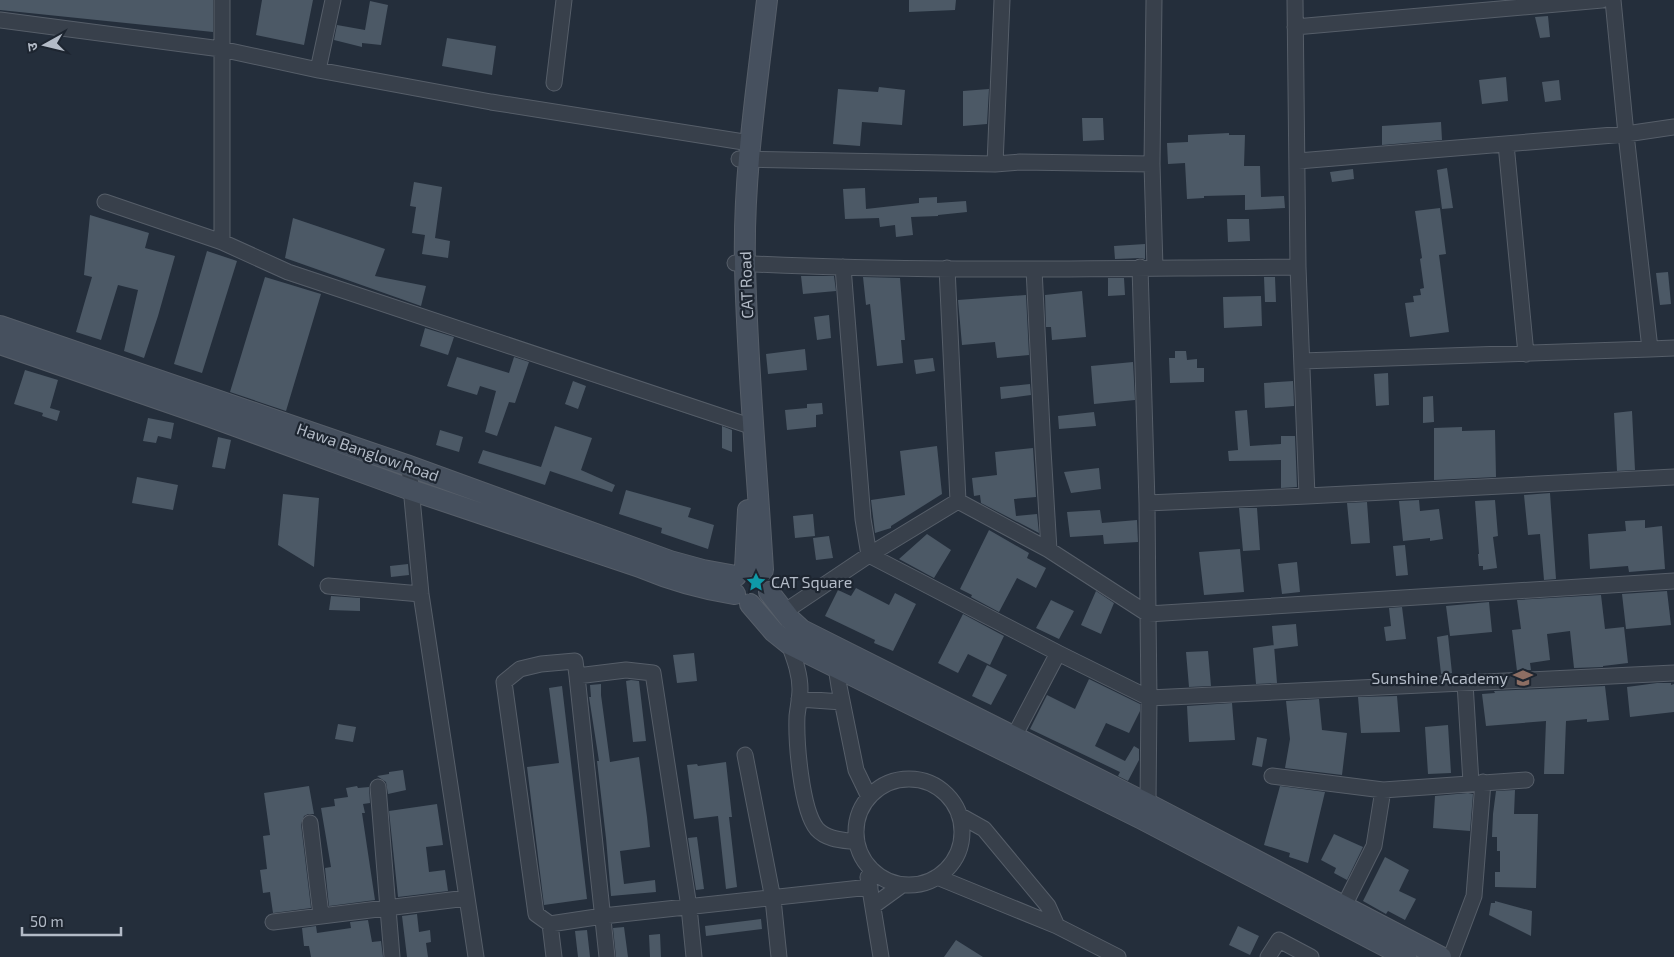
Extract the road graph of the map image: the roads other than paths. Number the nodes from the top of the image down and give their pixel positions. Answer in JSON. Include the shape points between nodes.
{"nodes":[{"id":1,"x":222,"y":0,"type":"edge"},
{"id":2,"x":333,"y":0,"type":"edge"},
{"id":3,"x":564,"y":0,"type":"edge"},
{"id":4,"x":756,"y":0,"type":"edge"},
{"id":5,"x":767,"y":0,"type":"edge"},
{"id":6,"x":1002,"y":0,"type":"edge"},
{"id":7,"x":1154,"y":0,"type":"edge"},
{"id":8,"x":1295,"y":0,"type":"edge"},
{"id":9,"x":1602,"y":0,"type":"edge"},
{"id":10,"x":1613,"y":0,"type":"edge"},
{"id":11,"x":0,"y":20,"type":"edge"},
{"id":12,"x":1295,"y":27,"type":"junction"},
{"id":13,"x":221,"y":49,"type":"junction"},
{"id":14,"x":318,"y":70,"type":"junction"},
{"id":15,"x":554,"y":83,"type":"dead end"},
{"id":16,"x":1674,"y":127,"type":"edge"},
{"id":17,"x":1626,"y":134,"type":"junction"},
{"id":18,"x":1506,"y":144,"type":"junction"},
{"id":19,"x":745,"y":151,"type":"junction"},
{"id":20,"x":1298,"y":160,"type":"junction"},
{"id":21,"x":995,"y":164,"type":"junction"},
{"id":22,"x":1152,"y":164,"type":"junction"},
{"id":23,"x":105,"y":202,"type":"dead end"},
{"id":24,"x":222,"y":242,"type":"junction"},
{"id":25,"x":740,"y":263,"type":"junction"},
{"id":26,"x":843,"y":267,"type":"junction"},
{"id":27,"x":1147,"y":267,"type":"junction"},
{"id":28,"x":1298,"y":267,"type":"junction"},
{"id":29,"x":947,"y":268,"type":"junction"},
{"id":30,"x":1034,"y":269,"type":"junction"},
{"id":31,"x":0,"y":326,"type":"edge"},
{"id":32,"x":0,"y":344,"type":"edge"},
{"id":33,"x":1674,"y":348,"type":"edge"},
{"id":34,"x":1650,"y":349,"type":"junction"},
{"id":35,"x":1526,"y":354,"type":"junction"},
{"id":36,"x":76,"y":361,"type":"junction"},
{"id":37,"x":1302,"y":361,"type":"junction"},
{"id":38,"x":748,"y":426,"type":"junction"},
{"id":39,"x":410,"y":466,"type":"junction"},
{"id":40,"x":1674,"y":478,"type":"edge"},
{"id":41,"x":411,"y":490,"type":"junction"},
{"id":42,"x":1307,"y":496,"type":"junction"},
{"id":43,"x":958,"y":500,"type":"junction"},
{"id":44,"x":1147,"y":503,"type":"junction"},
{"id":45,"x":1049,"y":550,"type":"junction"},
{"id":46,"x":870,"y":555,"type":"junction"},
{"id":47,"x":643,"y":560,"type":"junction"},
{"id":48,"x":1674,"y":580,"type":"edge"},
{"id":49,"x":746,"y":582,"type":"junction"},
{"id":50,"x":328,"y":586,"type":"dead end"},
{"id":51,"x":421,"y":594,"type":"junction"},
{"id":52,"x":784,"y":612,"type":"junction"},
{"id":53,"x":1148,"y":614,"type":"junction"},
{"id":54,"x":789,"y":644,"type":"junction"},
{"id":55,"x":1058,"y":653,"type":"junction"},
{"id":56,"x":840,"y":659,"type":"junction"},
{"id":57,"x":1674,"y":673,"type":"edge"},
{"id":58,"x":577,"y":676,"type":"junction"},
{"id":59,"x":1465,"y":683,"type":"junction"},
{"id":60,"x":1149,"y":698,"type":"junction"},
{"id":61,"x":799,"y":699,"type":"junction"},
{"id":62,"x":842,"y":702,"type":"junction"},
{"id":63,"x":1010,"y":744,"type":"junction"},
{"id":64,"x":745,"y":755,"type":"dead end"},
{"id":65,"x":1272,"y":776,"type":"dead end"},
{"id":66,"x":1526,"y":780,"type":"dead end"},
{"id":67,"x":1477,"y":782,"type":"junction"},
{"id":68,"x":378,"y":787,"type":"dead end"},
{"id":69,"x":1383,"y":790,"type":"junction"},
{"id":70,"x":869,"y":797,"type":"junction"},
{"id":71,"x":1148,"y":804,"type":"junction"},
{"id":72,"x":959,"y":815,"type":"junction"},
{"id":73,"x":310,"y":823,"type":"dead end"},
{"id":74,"x":856,"y":842,"type":"junction"},
{"id":75,"x":866,"y":864,"type":"junction"},
{"id":76,"x":936,"y":877,"type":"junction"},
{"id":77,"x":902,"y":885,"type":"junction"},
{"id":78,"x":870,"y":887,"type":"junction"},
{"id":79,"x":468,"y":898,"type":"junction"},
{"id":80,"x":773,"y":899,"type":"junction"},
{"id":81,"x":873,"y":906,"type":"junction"},
{"id":82,"x":1344,"y":906,"type":"junction"},
{"id":83,"x":688,"y":907,"type":"junction"},
{"id":84,"x":388,"y":908,"type":"junction"},
{"id":85,"x":321,"y":915,"type":"junction"},
{"id":86,"x":602,"y":916,"type":"junction"},
{"id":87,"x":273,"y":922,"type":"dead end"},
{"id":88,"x":550,"y":924,"type":"junction"},
{"id":89,"x":1058,"y":926,"type":"junction"},
{"id":90,"x":392,"y":957,"type":"edge"},
{"id":91,"x":476,"y":957,"type":"edge"},
{"id":92,"x":554,"y":957,"type":"edge"},
{"id":93,"x":607,"y":957,"type":"edge"},
{"id":94,"x":694,"y":957,"type":"edge"},
{"id":95,"x":779,"y":957,"type":"edge"},
{"id":96,"x":881,"y":957,"type":"edge"},
{"id":97,"x":1118,"y":957,"type":"edge"},
{"id":98,"x":1268,"y":957,"type":"edge"},
{"id":99,"x":1311,"y":957,"type":"edge"},
{"id":100,"x":1406,"y":957,"type":"edge"},
{"id":101,"x":1442,"y":957,"type":"edge"},
{"id":102,"x":1451,"y":957,"type":"edge"}],
"edges":[{"from":1,"to":13,"type":"street"},
{"from":2,"to":14,"type":"street"},
{"from":3,"to":15,"type":"street"},
{"from":4,"to":19,"type":"street","name":"CAT Road"},
{"from":5,"to":19,"type":"street","name":"CAT Road"},
{"from":6,"to":21,"type":"street"},
{"from":7,"to":22,"type":"street"},
{"from":8,"to":12,"type":"street"},
{"from":9,"to":12,"type":"street"},
{"from":10,"to":17,"type":"street"},
{"from":11,"to":13,"type":"street"},
{"from":12,"to":20,"type":"street"},
{"from":13,"to":14,"type":"street"},
{"from":13,"to":24,"type":"street"},
{"from":14,"to":19,"type":"street"},
{"from":16,"to":17,"type":"street"},
{"from":17,"to":18,"type":"street"},
{"from":17,"to":34,"type":"street"},
{"from":18,"to":20,"type":"street"},
{"from":18,"to":35,"type":"street"},
{"from":19,"to":21,"type":"street"},
{"from":19,"to":25,"type":"street","name":"CAT Road"},
{"from":20,"to":28,"type":"street"},
{"from":21,"to":22,"type":"street"},
{"from":22,"to":27,"type":"street"},
{"from":23,"to":24,"type":"street"},
{"from":24,"to":38,"type":"street","via":[[288,272]]},
{"from":25,"to":26,"type":"street"},
{"from":25,"to":38,"type":"street","name":"CAT Road"},
{"from":26,"to":29,"type":"street"},
{"from":26,"to":46,"type":"street","via":[[863,519]]},
{"from":27,"to":28,"type":"street"},
{"from":27,"to":30,"type":"street"},
{"from":27,"to":44,"type":"street"},
{"from":28,"to":37,"type":"street"},
{"from":29,"to":30,"type":"street"},
{"from":29,"to":43,"type":"street"},
{"from":30,"to":45,"type":"street"},
{"from":31,"to":36,"type":"street","name":"Hawa Banglow Road"},
{"from":32,"to":36,"type":"street","name":"Hawa Banglow Road"},
{"from":33,"to":34,"type":"street"},
{"from":34,"to":35,"type":"street"},
{"from":35,"to":37,"type":"street"},
{"from":36,"to":39,"type":"street","name":"Hawa Banglow Road"},
{"from":36,"to":41,"type":"street","name":"Hawa Banglow Road","via":[[212,417]]},
{"from":37,"to":42,"type":"street"},
{"from":38,"to":49,"type":"street","name":"CAT Road"},
{"from":39,"to":41,"type":"street"},
{"from":39,"to":47,"type":"street","name":"Hawa Banglow Road"},
{"from":40,"to":42,"type":"street"},
{"from":41,"to":47,"type":"street","name":"Hawa Banglow Road"},
{"from":41,"to":51,"type":"street"},
{"from":42,"to":44,"type":"street"},
{"from":43,"to":45,"type":"street"},
{"from":43,"to":46,"type":"street"},
{"from":44,"to":53,"type":"street"},
{"from":45,"to":53,"type":"street"},
{"from":46,"to":52,"type":"street"},
{"from":46,"to":55,"type":"street"},
{"from":47,"to":49,"type":"street","name":"Hawa Banglow Road","via":[[670,561]]},
{"from":48,"to":53,"type":"street"},
{"from":49,"to":52,"type":"street","name":"CAT Road","via":[[770,580],[769,592]]},
{"from":49,"to":54,"type":"street","via":[[774,632]]},
{"from":50,"to":51,"type":"street"},
{"from":51,"to":79,"type":"street"},
{"from":52,"to":56,"type":"street"},
{"from":53,"to":60,"type":"street"},
{"from":54,"to":56,"type":"street"},
{"from":54,"to":61,"type":"street","via":[[798,670]]},
{"from":55,"to":60,"type":"street"},
{"from":55,"to":63,"type":"street"},
{"from":56,"to":62,"type":"street"},
{"from":56,"to":63,"type":"street"},
{"from":57,"to":59,"type":"street"},
{"from":58,"to":83,"type":"street","via":[[626,670],[653,673]]},
{"from":58,"to":86,"type":"street"},
{"from":58,"to":88,"type":"street","via":[[575,661],[520,669],[504,682],[536,914]]},
{"from":59,"to":60,"type":"street"},
{"from":59,"to":67,"type":"street"},
{"from":60,"to":71,"type":"street"},
{"from":61,"to":62,"type":"street"},
{"from":61,"to":74,"type":"street","via":[[800,772],[808,811],[817,829],[828,838]]},
{"from":62,"to":70,"type":"street","via":[[856,770]]},
{"from":63,"to":71,"type":"street"},
{"from":63,"to":100,"type":"street","via":[[1142,819]]},
{"from":64,"to":80,"type":"street"},
{"from":65,"to":69,"type":"street"},
{"from":66,"to":67,"type":"street"},
{"from":67,"to":69,"type":"street"},
{"from":67,"to":102,"type":"street","via":[[1474,896]]},
{"from":68,"to":84,"type":"street"},
{"from":69,"to":82,"type":"street","via":[[1374,846]]},
{"from":70,"to":72,"type":"street","via":[[881,786],[911,778],[941,789]]},
{"from":70,"to":74,"type":"street","via":[[860,810]]},
{"from":71,"to":82,"type":"street"},
{"from":72,"to":76,"type":"street","via":[[962,833],[958,850],[950,865]]},
{"from":72,"to":89,"type":"street","via":[[984,829],[1048,906]]},
{"from":73,"to":85,"type":"street"},
{"from":74,"to":75,"type":"street"},
{"from":75,"to":77,"type":"street","via":[[884,879]]},
{"from":75,"to":78,"type":"street"},
{"from":76,"to":77,"type":"street","via":[[920,884]]},
{"from":76,"to":89,"type":"street"},
{"from":77,"to":81,"type":"street"},
{"from":78,"to":80,"type":"street"},
{"from":78,"to":81,"type":"street"},
{"from":79,"to":84,"type":"street"},
{"from":79,"to":91,"type":"street"},
{"from":80,"to":83,"type":"street"},
{"from":80,"to":95,"type":"street"},
{"from":81,"to":96,"type":"street"},
{"from":82,"to":101,"type":"street"},
{"from":83,"to":86,"type":"street"},
{"from":83,"to":94,"type":"street"},
{"from":84,"to":85,"type":"street"},
{"from":84,"to":90,"type":"street"},
{"from":85,"to":87,"type":"street"},
{"from":86,"to":88,"type":"street"},
{"from":86,"to":93,"type":"street"},
{"from":88,"to":92,"type":"street"},
{"from":89,"to":97,"type":"street"},
{"from":98,"to":99,"type":"street","via":[[1279,940]]}]}
